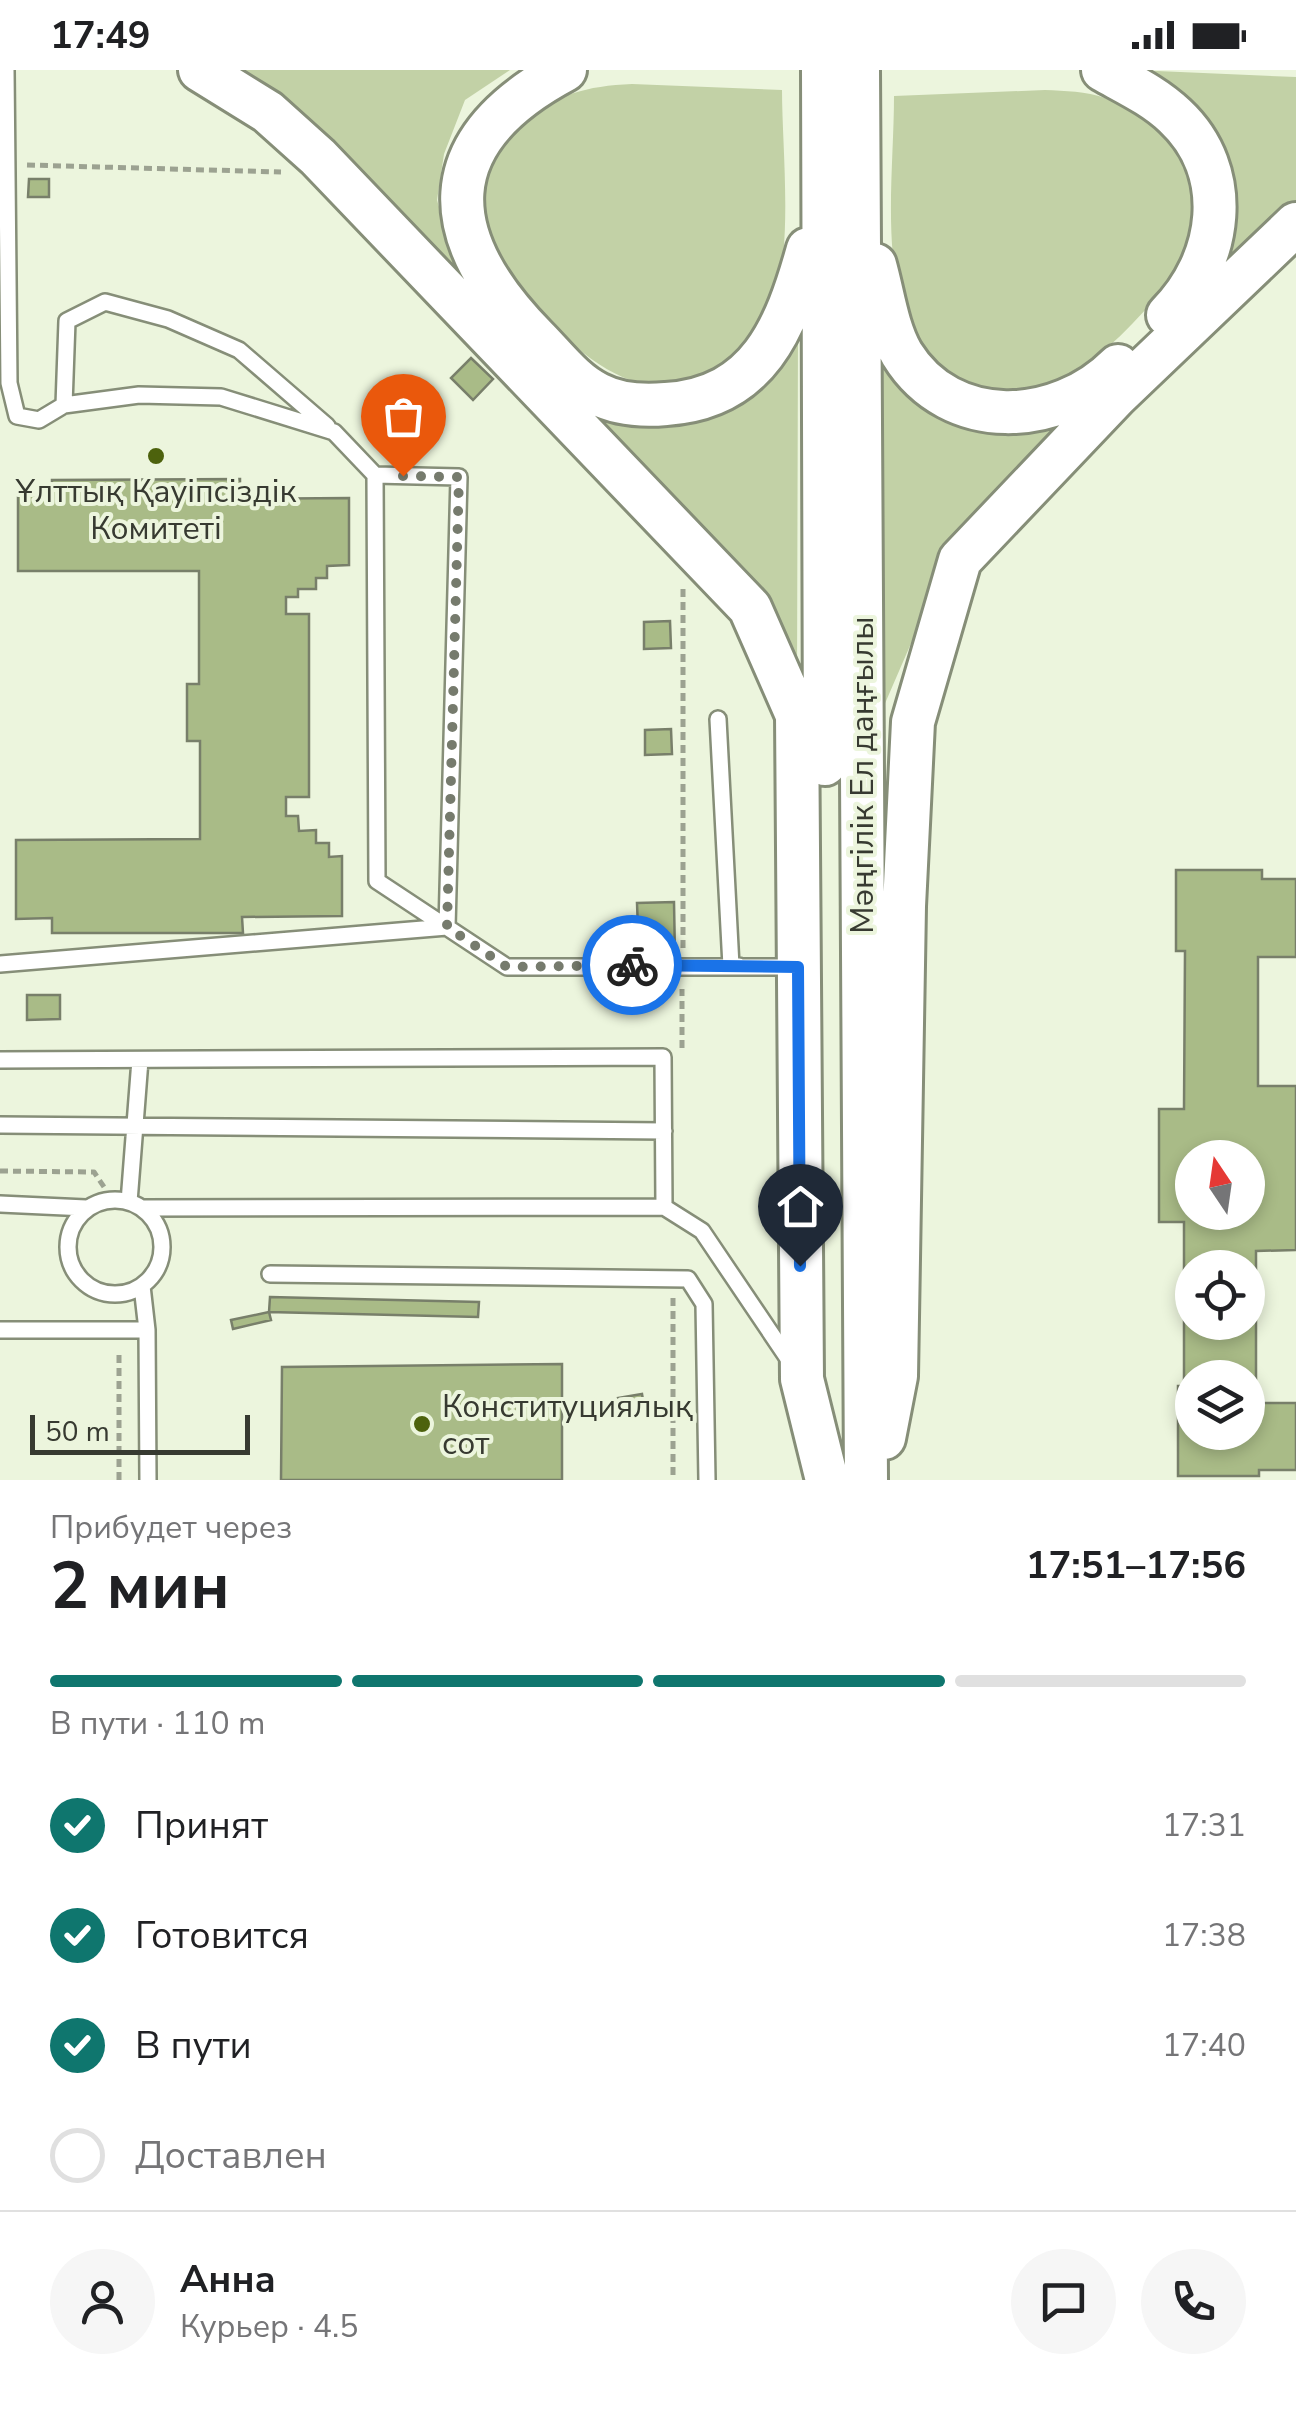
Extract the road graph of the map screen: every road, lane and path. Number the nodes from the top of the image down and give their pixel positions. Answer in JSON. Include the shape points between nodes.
{"nodes":[{"id":1,"x":6,"y":70,"type":"edge"},
{"id":2,"x":200,"y":70,"type":"edge"},
{"id":3,"x":565,"y":70,"type":"edge"},
{"id":4,"x":823,"y":70,"type":"edge"},
{"id":5,"x":858,"y":70,"type":"edge"},
{"id":6,"x":1103,"y":70,"type":"edge"},
{"id":7,"x":7,"y":164,"type":"junction"},
{"id":8,"x":296,"y":172,"type":"dead end"},
{"id":9,"x":841,"y":197,"type":"junction"},
{"id":10,"x":1296,"y":224,"type":"edge"},
{"id":11,"x":5,"y":384,"type":"edge"},
{"id":12,"x":64,"y":406,"type":"junction"},
{"id":13,"x":334,"y":432,"type":"junction"},
{"id":14,"x":375,"y":476,"type":"junction"},
{"id":15,"x":683,"y":576,"type":"dead end"},
{"id":16,"x":718,"y":719,"type":"dead end"},
{"id":17,"x":447,"y":927,"type":"junction"},
{"id":18,"x":0,"y":964,"type":"edge"},
{"id":19,"x":683,"y":965,"type":"junction"},
{"id":20,"x":798,"y":967,"type":"junction"},
{"id":21,"x":682,"y":1052,"type":"dead end"},
{"id":22,"x":0,"y":1060,"type":"edge"},
{"id":23,"x":140,"y":1060,"type":"junction"},
{"id":24,"x":0,"y":1125,"type":"edge"},
{"id":25,"x":135,"y":1126,"type":"junction"},
{"id":26,"x":664,"y":1131,"type":"junction"},
{"id":27,"x":0,"y":1171,"type":"edge"},
{"id":28,"x":104,"y":1187,"type":"dead end"},
{"id":29,"x":0,"y":1204,"type":"edge"},
{"id":30,"x":136,"y":1205,"type":"junction"},
{"id":31,"x":664,"y":1207,"type":"junction"},
{"id":32,"x":86,"y":1208,"type":"junction"},
{"id":33,"x":270,"y":1274,"type":"dead end"},
{"id":34,"x":677,"y":1276,"type":"junction"},
{"id":35,"x":142,"y":1286,"type":"junction"},
{"id":36,"x":0,"y":1330,"type":"edge"},
{"id":37,"x":120,"y":1330,"type":"junction"},
{"id":38,"x":147,"y":1330,"type":"junction"},
{"id":39,"x":802,"y":1379,"type":"junction"},
{"id":40,"x":118,"y":1480,"type":"edge"},
{"id":41,"x":148,"y":1480,"type":"edge"},
{"id":42,"x":674,"y":1480,"type":"edge"},
{"id":43,"x":707,"y":1480,"type":"edge"},
{"id":44,"x":828,"y":1480,"type":"edge"},
{"id":45,"x":866,"y":1480,"type":"edge"}],
"edges":[{"from":1,"to":7,"type":"lane"},
{"from":2,"to":20,"type":"main road","via":[[268,112],[318,157],[750,608],[796,715]]},
{"from":3,"to":9,"type":"main road","via":[[494,120],[473,150],[461,195],[463,219],[483,275],[502,303],[598,394],[645,406],[675,404],[704,398],[751,369],[792,307]]},
{"from":4,"to":9,"type":"main road","name":"Мәңгілік Ел даңғылы"},
{"from":5,"to":9,"type":"main road","name":"Мәңгілік Ел даңғылы"},
{"from":6,"to":9,"type":"main road","via":[[1156,100],[1196,141],[1208,166],[1215,218],[1211,246],[1186,297],[1087,391],[1042,410],[1009,414],[982,412],[929,384],[900,350]]},
{"from":7,"to":8,"type":"path"},
{"from":7,"to":11,"type":"lane"},
{"from":9,"to":44,"type":"main road","name":"Мәңгілік Ел даңғылы"},
{"from":9,"to":45,"type":"main road","name":"Мәңгілік Ел даңғылы"},
{"from":10,"to":45,"type":"main road","via":[[1116,396],[960,560],[913,722],[896,1376],[888,1426]]},
{"from":11,"to":12,"type":"lane","via":[[18,416],[39,420]]},
{"from":12,"to":13,"type":"lane","via":[[139,395],[221,397]]},
{"from":12,"to":13,"type":"lane","via":[[67,321],[106,302],[168,319],[239,350]]},
{"from":13,"to":14,"type":"lane"},
{"from":14,"to":17,"type":"lane","via":[[378,881]]},
{"from":14,"to":17,"type":"lane","via":[[459,477]]},
{"from":15,"to":19,"type":"path"},
{"from":16,"to":20,"type":"lane","via":[[731,966]]},
{"from":17,"to":18,"type":"lane"},
{"from":17,"to":19,"type":"lane","via":[[507,967]]},
{"from":19,"to":20,"type":"lane"},
{"from":19,"to":21,"type":"path"},
{"from":20,"to":39,"type":"main road"},
{"from":22,"to":23,"type":"lane"},
{"from":23,"to":25,"type":"lane"},
{"from":23,"to":26,"type":"lane","via":[[663,1057]]},
{"from":24,"to":25,"type":"lane"},
{"from":25,"to":26,"type":"lane"},
{"from":25,"to":30,"type":"lane"},
{"from":26,"to":31,"type":"lane"},
{"from":27,"to":28,"type":"path","via":[[94,1172]]},
{"from":29,"to":32,"type":"lane"},
{"from":30,"to":31,"type":"lane"},
{"from":30,"to":32,"type":"lane","via":[[100,1202]]},
{"from":30,"to":35,"type":"lane","via":[[153,1219],[162,1248]]},
{"from":31,"to":39,"type":"lane","via":[[702,1231]]},
{"from":32,"to":35,"type":"lane","via":[[68,1235],[72,1267],[94,1290],[110,1294]]},
{"from":33,"to":34,"type":"lane"},
{"from":34,"to":42,"type":"path"},
{"from":34,"to":43,"type":"lane","via":[[698,1290],[704,1304]]},
{"from":35,"to":38,"type":"lane"},
{"from":36,"to":37,"type":"lane"},
{"from":37,"to":38,"type":"lane"},
{"from":37,"to":40,"type":"path"},
{"from":38,"to":41,"type":"lane"},
{"from":39,"to":44,"type":"main road"}]}
